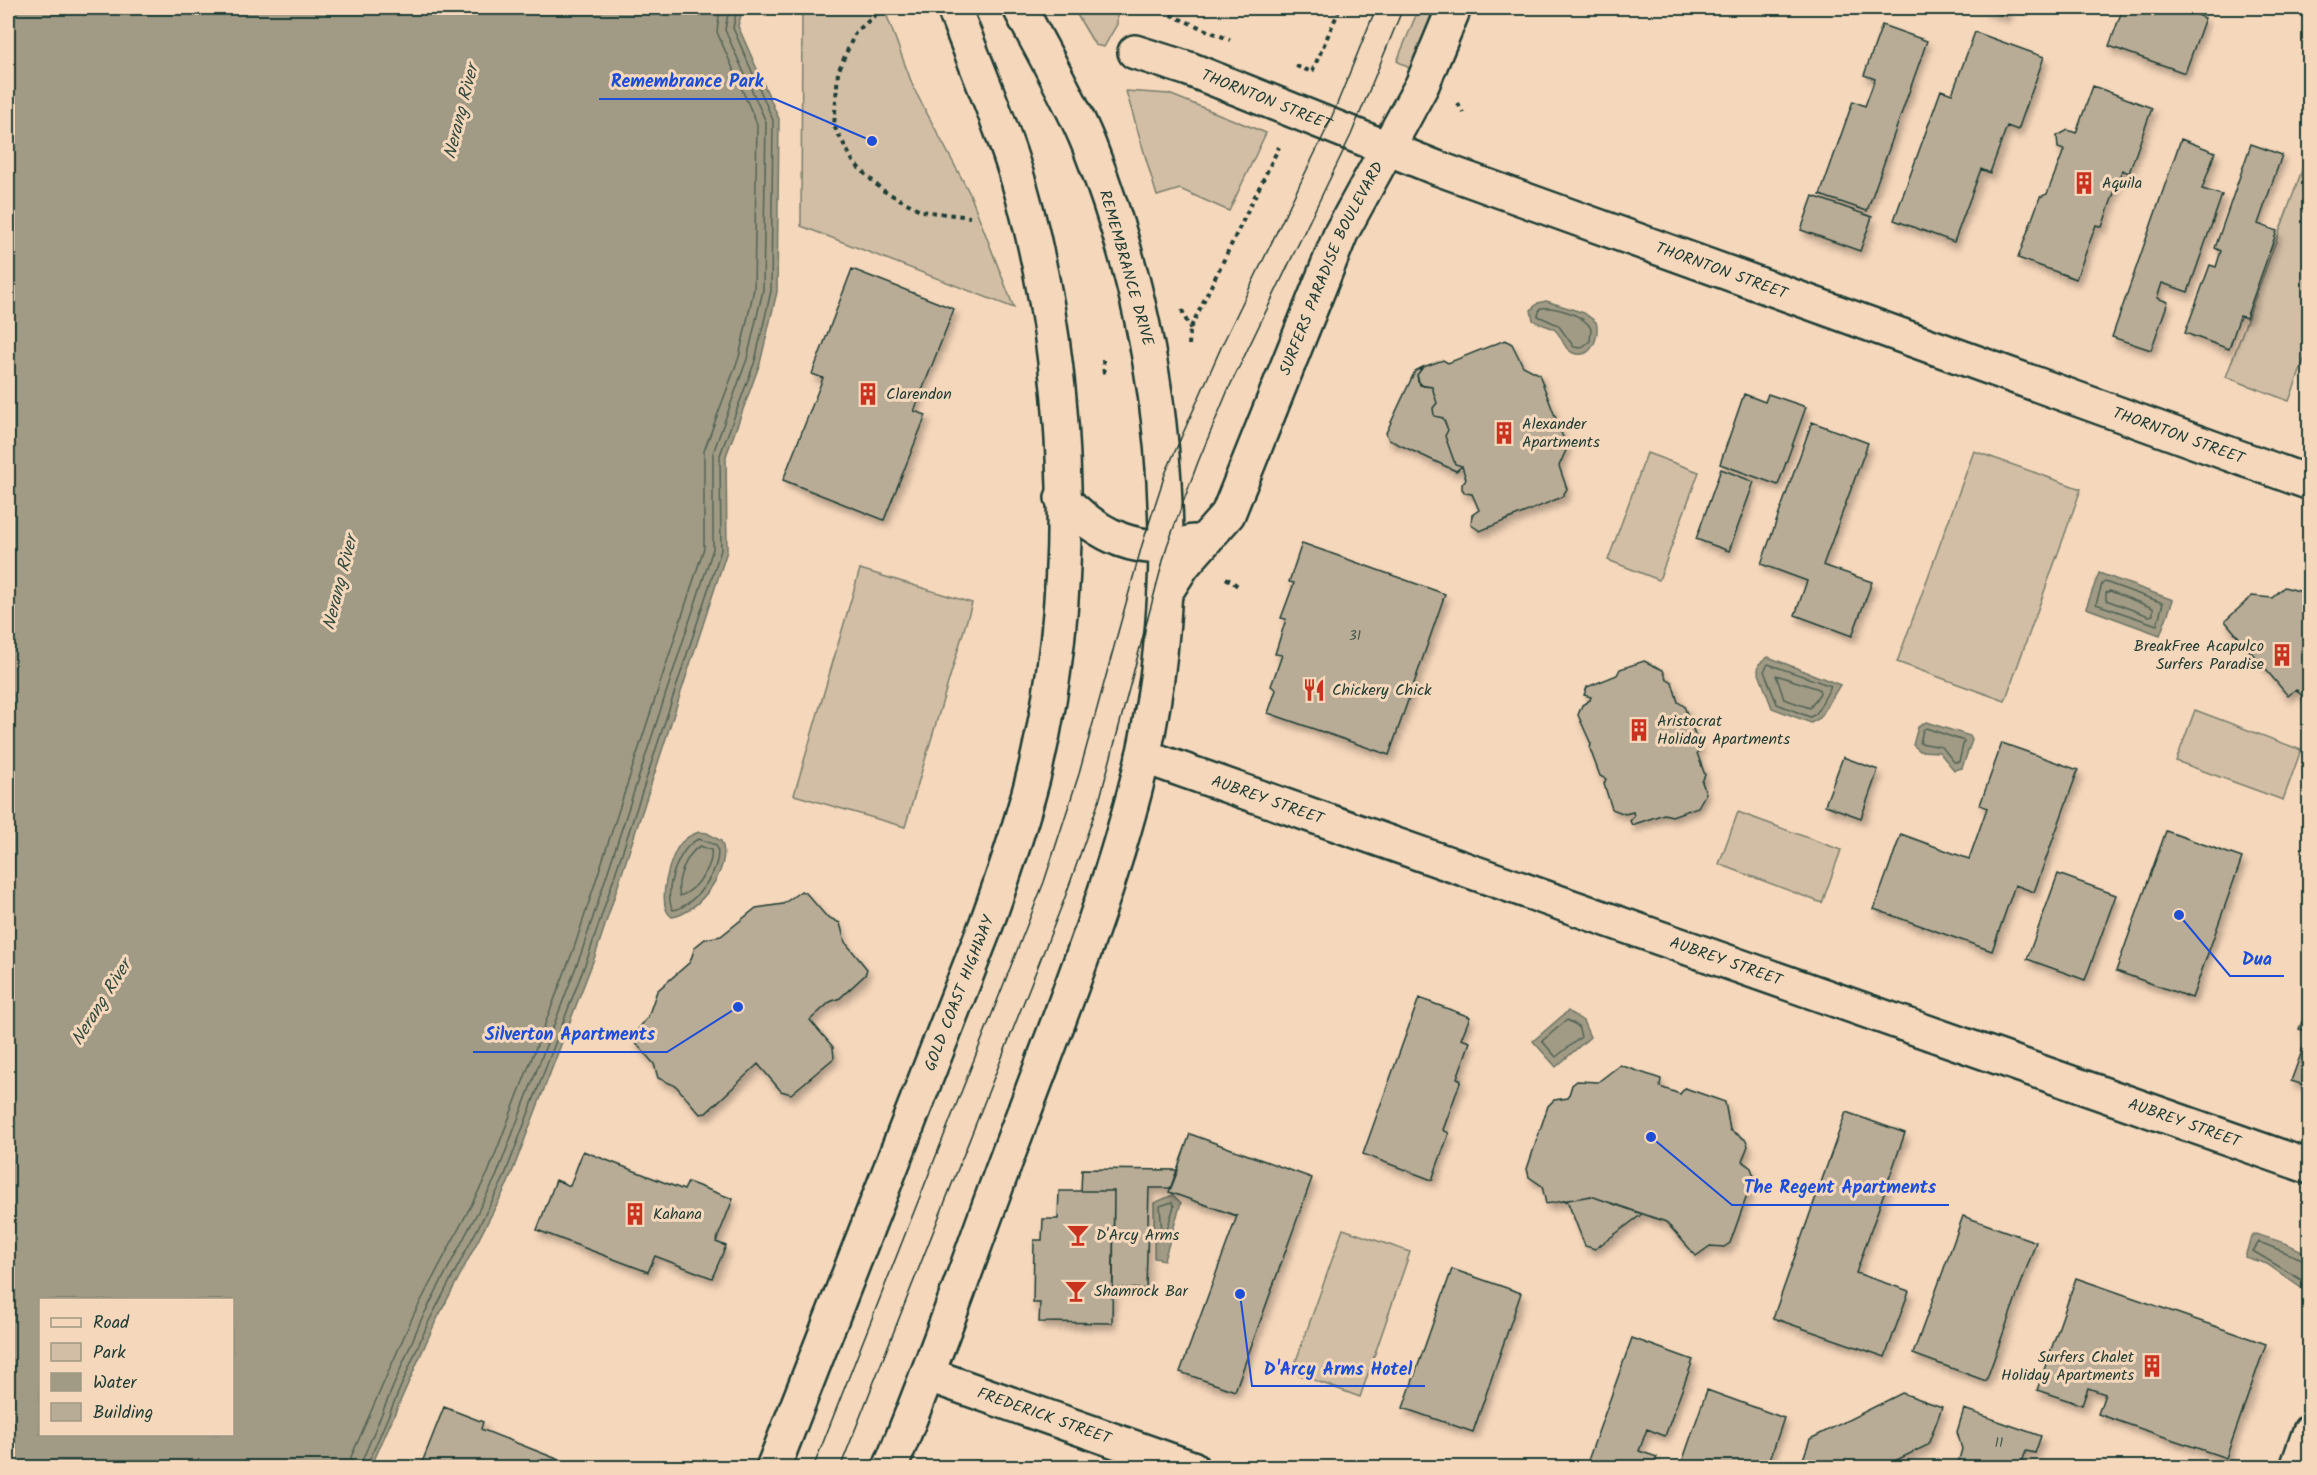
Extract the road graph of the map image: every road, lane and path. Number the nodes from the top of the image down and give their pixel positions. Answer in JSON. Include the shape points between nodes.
{"nodes":[{"id":1,"x":883,"y":8,"type":"edge"},
{"id":2,"x":954,"y":8,"type":"edge"},
{"id":3,"x":1020,"y":8,"type":"edge"},
{"id":4,"x":1154,"y":8,"type":"edge"},
{"id":5,"x":1340,"y":8,"type":"edge"},
{"id":6,"x":1454,"y":8,"type":"edge"},
{"id":7,"x":1234,"y":41,"type":"dead end"},
{"id":8,"x":1135,"y":52,"type":"dead end"},
{"id":9,"x":1290,"y":64,"type":"dead end"},
{"id":10,"x":1279,"y":147,"type":"dead end"},
{"id":11,"x":1387,"y":149,"type":"junction"},
{"id":12,"x":970,"y":217,"type":"dead end"},
{"id":13,"x":1188,"y":351,"type":"dead end"},
{"id":14,"x":1103,"y":360,"type":"dead end"},
{"id":15,"x":1104,"y":377,"type":"dead end"},
{"id":16,"x":2310,"y":483,"type":"edge"},
{"id":17,"x":1062,"y":498,"type":"junction"},
{"id":18,"x":1214,"y":532,"type":"junction"},
{"id":19,"x":1167,"y":546,"type":"junction"},
{"id":20,"x":1226,"y":578,"type":"dead end"},
{"id":21,"x":1238,"y":585,"type":"dead end"},
{"id":22,"x":1165,"y":593,"type":"junction"},
{"id":23,"x":1143,"y":756,"type":"junction"},
{"id":24,"x":2310,"y":1167,"type":"edge"},
{"id":25,"x":929,"y":1375,"type":"junction"},
{"id":26,"x":2310,"y":1431,"type":"edge"},
{"id":27,"x":773,"y":1467,"type":"edge"},
{"id":28,"x":890,"y":1467,"type":"edge"},
{"id":29,"x":1192,"y":1467,"type":"edge"},
{"id":30,"x":2297,"y":1467,"type":"edge"}],
"edges":[{"from":1,"to":12,"type":"path","via":[[855,33],[838,72],[834,126],[854,163],[882,190],[922,211]]},
{"from":2,"to":17,"type":"main road","via":[[1002,129],[1026,207],[1048,305],[1060,423]]},
{"from":3,"to":19,"type":"main road","name":"REMEMBRANCE DRIVE","via":[[1088,143],[1145,325],[1163,452]]},
{"from":4,"to":7,"type":"path"},
{"from":5,"to":9,"type":"path","via":[[1312,72]]},
{"from":6,"to":11,"type":"main road","name":"SURFERS PARADISE BOULEVARD","via":[[1422,85]]},
{"from":8,"to":11,"type":"main road","name":"THORNTON STREET","via":[[1189,69]]},
{"from":10,"to":13,"type":"path","via":[[1190,329]]},
{"from":11,"to":16,"type":"main road","name":"THORNTON STREET"},
{"from":11,"to":18,"type":"main road","name":"SURFERS PARADISE BOULEVARD","via":[[1341,233],[1239,492]]},
{"from":14,"to":15,"type":"path"},
{"from":17,"to":19,"type":"main road","via":[[1085,521],[1109,536]]},
{"from":17,"to":27,"type":"main road","name":"GOLD COAST HIGHWAY","via":[[1061,588],[1052,673],[1036,765],[1016,841]]},
{"from":18,"to":19,"type":"main road","via":[[1193,542]]},
{"from":18,"to":22,"type":"main road","name":"SURFERS PARADISE BOULEVARD","via":[[1183,565]]},
{"from":19,"to":22,"type":"main road"},
{"from":20,"to":21,"type":"path"},
{"from":22,"to":23,"type":"main road"},
{"from":23,"to":24,"type":"main road","name":"AUBREY STREET"},
{"from":23,"to":25,"type":"main road","via":[[1086,948]]},
{"from":25,"to":28,"type":"main road"},
{"from":25,"to":29,"type":"main road","name":"FREDERICK STREET"},
{"from":26,"to":30,"type":"main road"}]}
